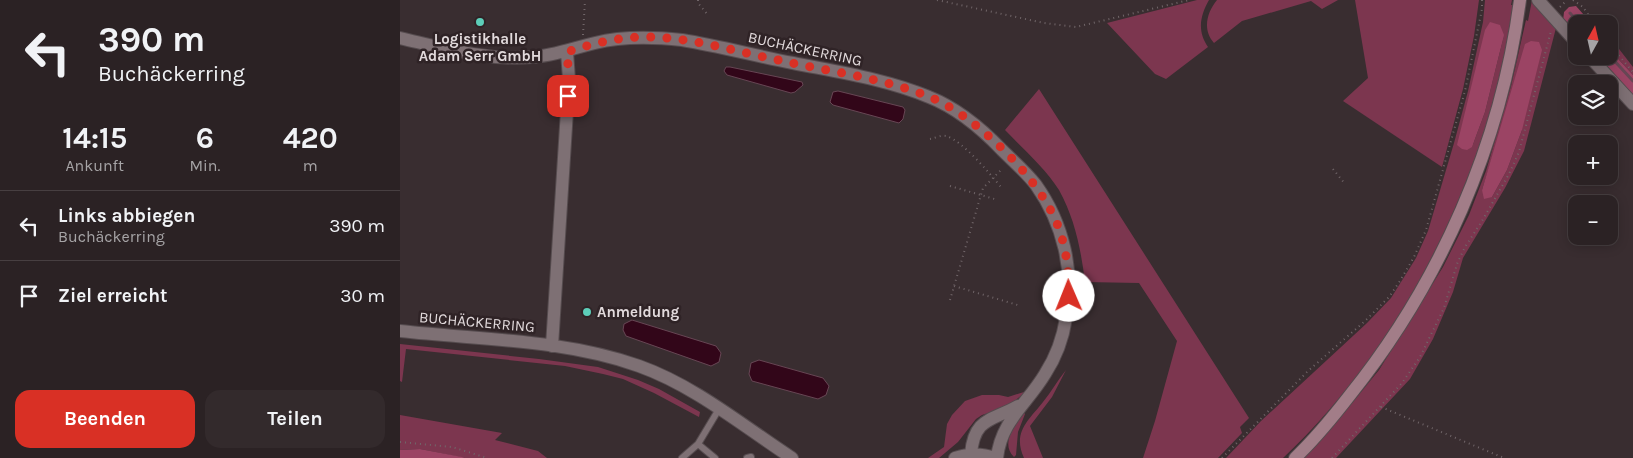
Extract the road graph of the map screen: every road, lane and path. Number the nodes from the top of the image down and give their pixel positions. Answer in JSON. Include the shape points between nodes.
{"nodes":[{"id":1,"x":584,"y":0,"type":"edge"},
{"id":2,"x":698,"y":0,"type":"edge"},
{"id":3,"x":937,"y":0,"type":"edge"},
{"id":4,"x":1189,"y":0,"type":"edge"},
{"id":5,"x":1482,"y":0,"type":"edge"},
{"id":6,"x":1538,"y":0,"type":"edge"},
{"id":7,"x":1573,"y":0,"type":"edge"},
{"id":8,"x":1520,"y":5,"type":"edge"},
{"id":9,"x":708,"y":15,"type":"dead end"},
{"id":10,"x":1589,"y":15,"type":"edge"},
{"id":11,"x":1555,"y":17,"type":"junction"},
{"id":12,"x":1568,"y":32,"type":"edge"},
{"id":13,"x":400,"y":38,"type":"edge"},
{"id":14,"x":582,"y":47,"type":"junction"},
{"id":15,"x":567,"y":52,"type":"junction"},
{"id":16,"x":1618,"y":54,"type":"edge"},
{"id":17,"x":1597,"y":65,"type":"edge"},
{"id":18,"x":1633,"y":72,"type":"edge"},
{"id":19,"x":1633,"y":104,"type":"edge"},
{"id":20,"x":930,"y":138,"type":"dead end"},
{"id":21,"x":1007,"y":165,"type":"dead end"},
{"id":22,"x":1333,"y":169,"type":"dead end"},
{"id":23,"x":993,"y":178,"type":"junction"},
{"id":24,"x":1345,"y":184,"type":"dead end"},
{"id":25,"x":950,"y":186,"type":"dead end"},
{"id":26,"x":1001,"y":187,"type":"dead end"},
{"id":27,"x":981,"y":195,"type":"junction"},
{"id":28,"x":998,"y":200,"type":"dead end"},
{"id":29,"x":954,"y":286,"type":"junction"},
{"id":30,"x":950,"y":300,"type":"dead end"},
{"id":31,"x":1021,"y":306,"type":"dead end"},
{"id":32,"x":400,"y":331,"type":"edge"},
{"id":33,"x":552,"y":346,"type":"junction"},
{"id":34,"x":1022,"y":404,"type":"junction"},
{"id":35,"x":1380,"y":407,"type":"junction"},
{"id":36,"x":720,"y":409,"type":"junction"},
{"id":37,"x":400,"y":442,"type":"edge"},
{"id":38,"x":698,"y":444,"type":"junction"},
{"id":39,"x":971,"y":454,"type":"junction"},
{"id":40,"x":783,"y":456,"type":"edge"},
{"id":41,"x":487,"y":458,"type":"edge"},
{"id":42,"x":682,"y":458,"type":"edge"},
{"id":43,"x":715,"y":458,"type":"edge"},
{"id":44,"x":747,"y":458,"type":"edge"},
{"id":45,"x":751,"y":458,"type":"edge"},
{"id":46,"x":955,"y":458,"type":"edge"},
{"id":47,"x":996,"y":458,"type":"edge"},
{"id":48,"x":1222,"y":458,"type":"edge"},
{"id":49,"x":1295,"y":458,"type":"edge"},
{"id":50,"x":1332,"y":458,"type":"edge"},
{"id":51,"x":1504,"y":458,"type":"edge"}],
"edges":[{"from":1,"to":14,"type":"path"},
{"from":2,"to":9,"type":"path"},
{"from":3,"to":4,"type":"path","via":[[1044,24],[1076,27]]},
{"from":5,"to":48,"type":"path","via":[[1466,91],[1426,230],[1414,257],[1388,297],[1308,371]]},
{"from":6,"to":11,"type":"street"},
{"from":7,"to":10,"type":"path"},
{"from":8,"to":49,"type":"main road","via":[[1492,126],[1475,178],[1441,253],[1418,297],[1366,375]]},
{"from":11,"to":12,"type":"street"},
{"from":11,"to":35,"type":"path","via":[[1519,152],[1465,247],[1444,308],[1420,357],[1402,384]]},
{"from":13,"to":15,"type":"street","name":"BUCHÄCKERRING","via":[[491,57],[550,56]]},
{"from":14,"to":15,"type":"street","name":"BUCHÄCKERRING"},
{"from":14,"to":34,"type":"street","name":"BUCHÄCKERRING","via":[[643,37],[724,48],[903,88],[944,104],[980,128],[1022,170],[1045,199],[1064,244],[1068,269],[1066,318],[1056,355]]},
{"from":15,"to":33,"type":"street","name":"BUCHÄCKERRING","via":[[569,89]]},
{"from":16,"to":18,"type":"path"},
{"from":17,"to":19,"type":"street"},
{"from":20,"to":23,"type":"path","via":[[944,136],[954,140]]},
{"from":21,"to":23,"type":"path"},
{"from":22,"to":24,"type":"path"},
{"from":23,"to":26,"type":"path"},
{"from":23,"to":27,"type":"path"},
{"from":25,"to":27,"type":"path"},
{"from":27,"to":28,"type":"path"},
{"from":27,"to":29,"type":"path"},
{"from":29,"to":30,"type":"path"},
{"from":29,"to":31,"type":"path"},
{"from":32,"to":33,"type":"street","name":"BUCHÄCKERRING"},
{"from":33,"to":36,"type":"street","name":"BUCHÄCKERRING","via":[[580,350],[641,367]]},
{"from":34,"to":39,"type":"street","name":"BUCHÄCKERRING","via":[[979,426],[974,434]]},
{"from":34,"to":47,"type":"street","name":"BUCHÄCKERRING","via":[[1006,426]]},
{"from":35,"to":50,"type":"path"},
{"from":35,"to":51,"type":"path"},
{"from":36,"to":38,"type":"lane"},
{"from":36,"to":40,"type":"street","name":"BUCHÄCKERRING"},
{"from":37,"to":41,"type":"path","via":[[452,447]]},
{"from":38,"to":42,"type":"lane"},
{"from":38,"to":43,"type":"lane"},
{"from":39,"to":46,"type":"street","name":"BUCHÄCKERRING"},
{"from":39,"to":47,"type":"street","name":"BUCHÄCKERRING"},
{"from":44,"to":45,"type":"lane"}]}
